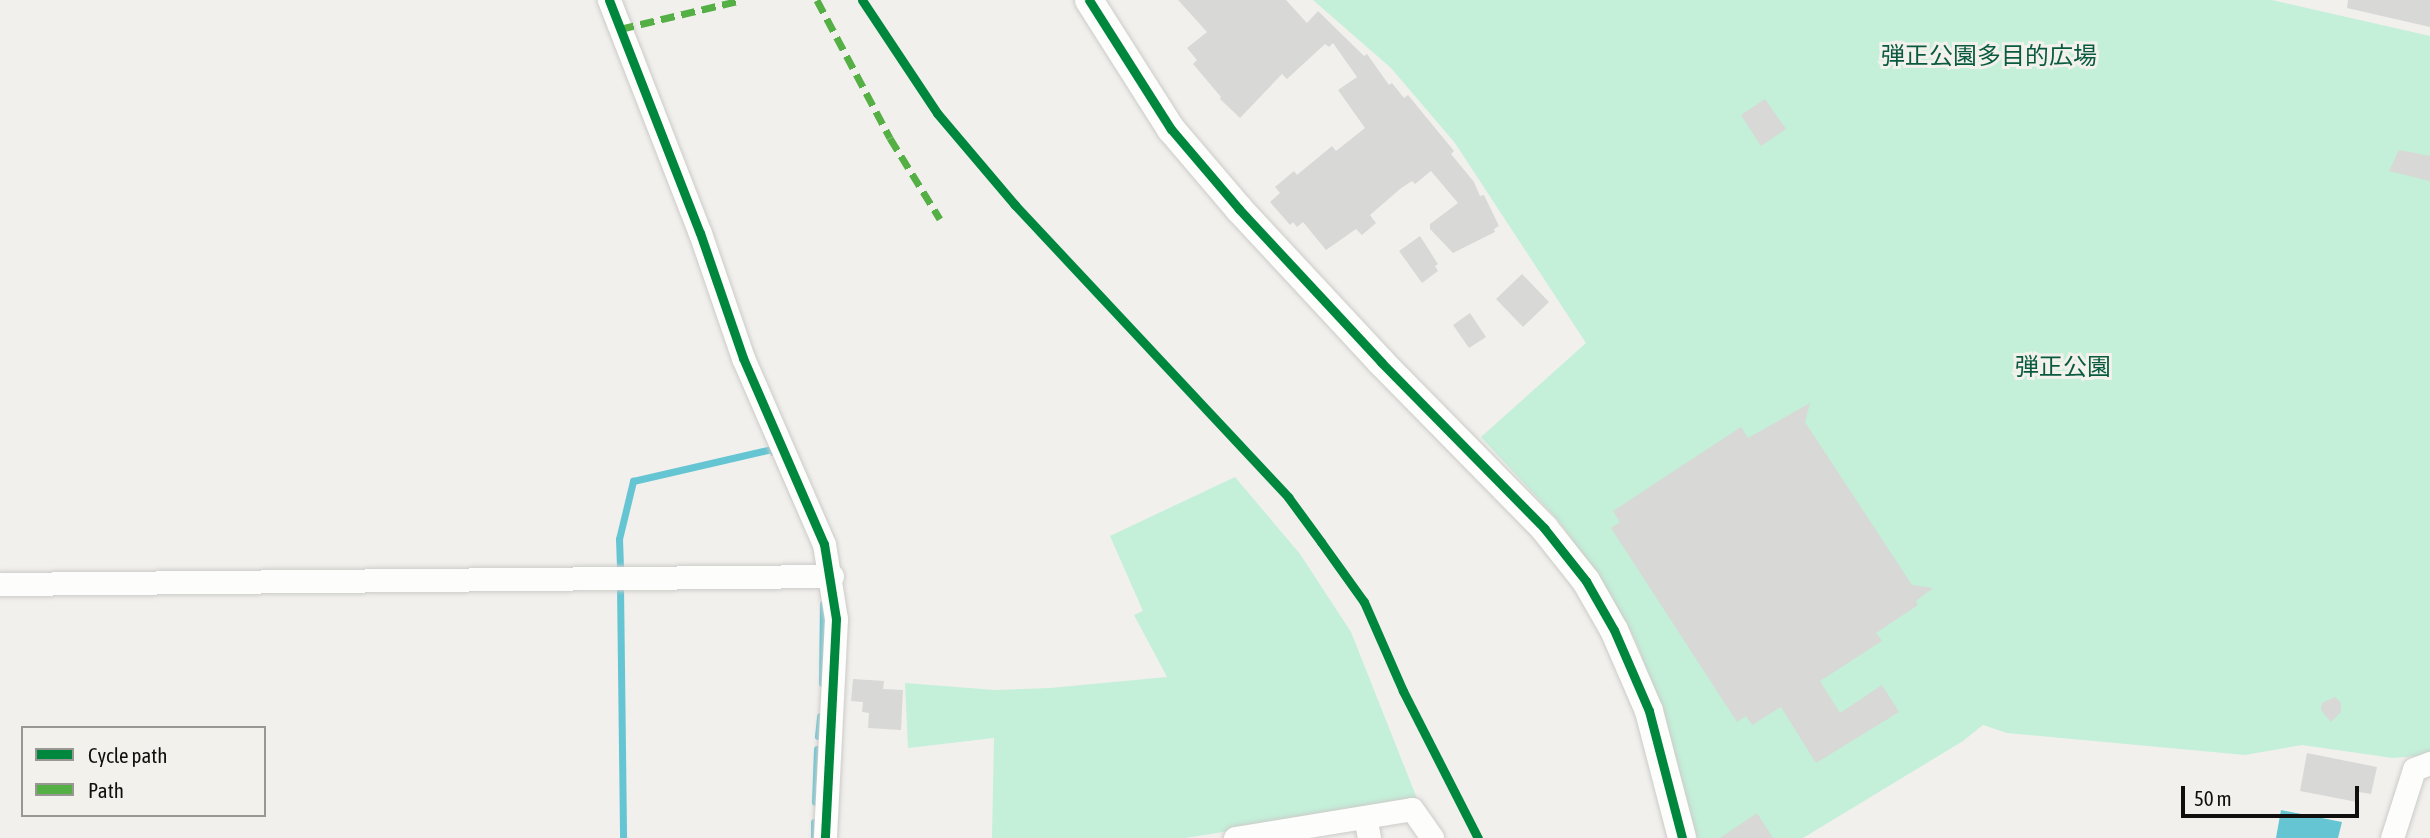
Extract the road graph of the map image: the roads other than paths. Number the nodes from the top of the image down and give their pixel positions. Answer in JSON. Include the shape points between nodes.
{"nodes":[{"id":1,"x":609,"y":0,"type":"edge"},
{"id":2,"x":1089,"y":0,"type":"edge"},
{"id":3,"x":831,"y":576,"type":"junction"},
{"id":4,"x":0,"y":584,"type":"edge"},
{"id":5,"x":2430,"y":763,"type":"edge"},
{"id":6,"x":1367,"y":827,"type":"edge"},
{"id":7,"x":1315,"y":832,"type":"edge"},
{"id":8,"x":1267,"y":836,"type":"edge"},
{"id":9,"x":825,"y":838,"type":"edge"},
{"id":10,"x":1235,"y":838,"type":"edge"},
{"id":11,"x":1432,"y":838,"type":"edge"},
{"id":12,"x":1682,"y":838,"type":"edge"},
{"id":13,"x":2392,"y":838,"type":"edge"}],
"edges":[{"from":1,"to":3,"type":"street","via":[[700,233],[743,358],[824,544]]},
{"from":2,"to":12,"type":"street","via":[[1171,128],[1239,209],[1544,528],[1586,581],[1614,630],[1649,712]]},
{"from":3,"to":4,"type":"street"},
{"from":3,"to":9,"type":"street","via":[[836,619]]},
{"from":5,"to":13,"type":"street","via":[[2414,769]]},
{"from":6,"to":7,"type":"street"},
{"from":6,"to":11,"type":"street","via":[[1412,809]]},
{"from":7,"to":8,"type":"street"},
{"from":8,"to":10,"type":"street"}]}
